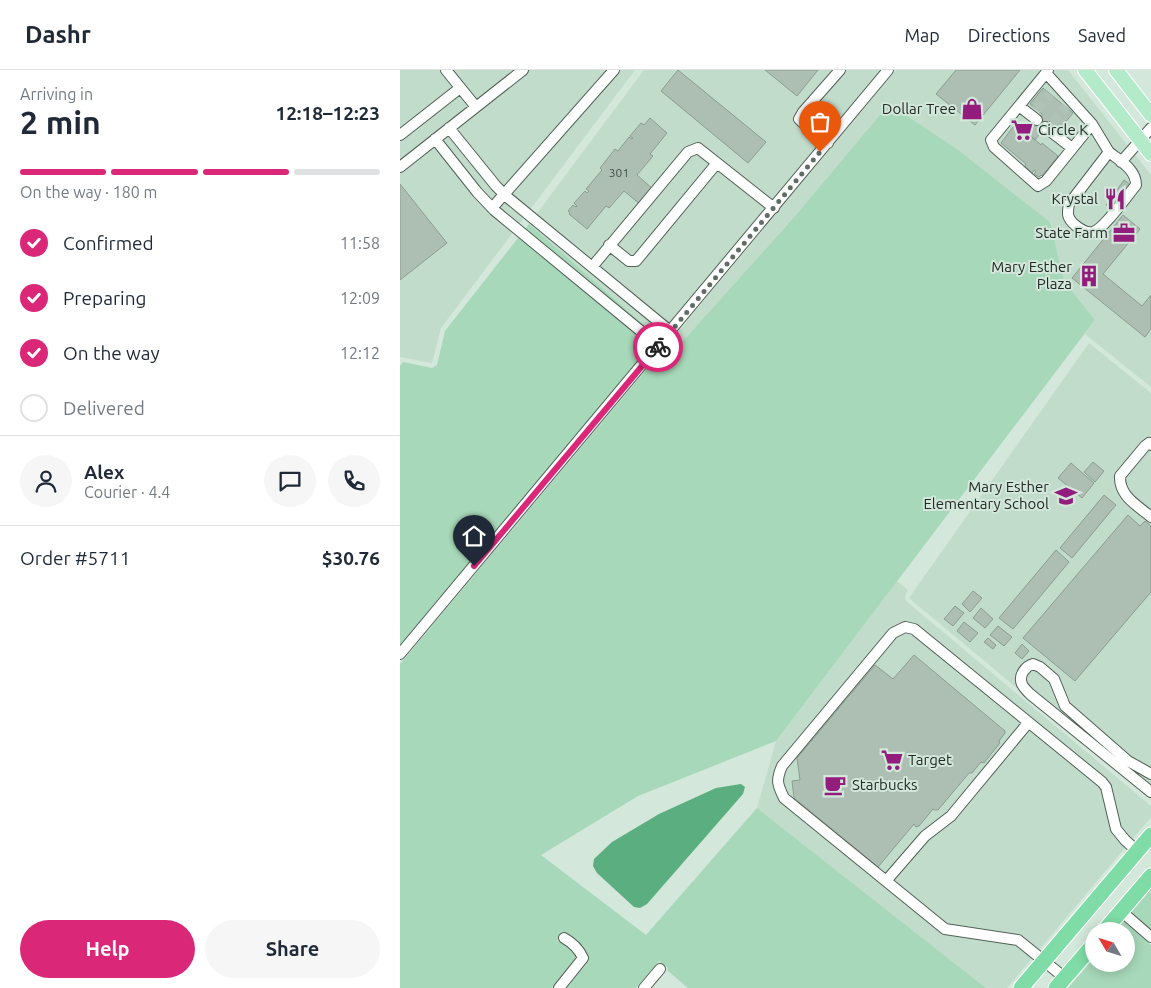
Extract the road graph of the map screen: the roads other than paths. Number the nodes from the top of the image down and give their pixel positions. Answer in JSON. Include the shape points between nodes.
{"nodes":[{"id":1,"x":446,"y":70,"type":"edge"},
{"id":2,"x":523,"y":70,"type":"edge"},
{"id":3,"x":614,"y":70,"type":"edge"},
{"id":4,"x":840,"y":70,"type":"edge"},
{"id":5,"x":888,"y":70,"type":"edge"},
{"id":6,"x":1085,"y":70,"type":"edge"},
{"id":7,"x":1116,"y":70,"type":"edge"},
{"id":8,"x":1047,"y":71,"type":"edge"},
{"id":9,"x":1057,"y":85,"type":"junction"},
{"id":10,"x":460,"y":88,"type":"junction"},
{"id":11,"x":1050,"y":94,"type":"tunnel mouth"},
{"id":12,"x":1019,"y":106,"type":"junction"},
{"id":13,"x":476,"y":107,"type":"junction"},
{"id":14,"x":1151,"y":115,"type":"edge"},
{"id":15,"x":1092,"y":124,"type":"junction"},
{"id":16,"x":449,"y":128,"type":"junction"},
{"id":17,"x":1151,"y":128,"type":"edge"},
{"id":18,"x":400,"y":135,"type":"edge"},
{"id":19,"x":435,"y":139,"type":"junction"},
{"id":20,"x":1140,"y":140,"type":"junction"},
{"id":21,"x":828,"y":143,"type":"junction"},
{"id":22,"x":1072,"y":148,"type":"junction"},
{"id":23,"x":1110,"y":152,"type":"junction"},
{"id":24,"x":1151,"y":154,"type":"edge"},
{"id":25,"x":1121,"y":162,"type":"junction"},
{"id":26,"x":717,"y":163,"type":"junction"},
{"id":27,"x":400,"y":167,"type":"edge"},
{"id":28,"x":504,"y":195,"type":"junction"},
{"id":29,"x":492,"y":208,"type":"junction"},
{"id":30,"x":774,"y":208,"type":"junction"},
{"id":31,"x":609,"y":245,"type":"junction"},
{"id":32,"x":592,"y":266,"type":"junction"},
{"id":33,"x":670,"y":331,"type":"junction"},
{"id":34,"x":659,"y":346,"type":"junction"},
{"id":35,"x":1150,"y":444,"type":"edge"},
{"id":36,"x":1151,"y":517,"type":"edge"},
{"id":37,"x":400,"y":654,"type":"edge"},
{"id":38,"x":1028,"y":723,"type":"junction"},
{"id":39,"x":1151,"y":774,"type":"edge"},
{"id":40,"x":1151,"y":792,"type":"edge"},
{"id":41,"x":1151,"y":835,"type":"edge"},
{"id":42,"x":1138,"y":851,"type":"junction"},
{"id":43,"x":1151,"y":876,"type":"edge"},
{"id":44,"x":886,"y":881,"type":"junction"},
{"id":45,"x":1121,"y":911,"type":"junction"},
{"id":46,"x":1112,"y":922,"type":"edge"},
{"id":47,"x":1151,"y":937,"type":"edge"},
{"id":48,"x":564,"y":938,"type":"dead end"},
{"id":49,"x":1085,"y":954,"type":"edge"},
{"id":50,"x":1044,"y":961,"type":"junction"},
{"id":51,"x":660,"y":969,"type":"dead end"},
{"id":52,"x":1060,"y":983,"type":"edge"},
{"id":53,"x":560,"y":988,"type":"edge"},
{"id":54,"x":644,"y":988,"type":"edge"},
{"id":55,"x":1021,"y":988,"type":"edge"}],
"edges":[{"from":1,"to":10,"type":"street"},
{"from":2,"to":13,"type":"street"},
{"from":3,"to":28,"type":"street"},
{"from":4,"to":21,"type":"street","via":[[799,119]]},
{"from":5,"to":21,"type":"street"},
{"from":6,"to":20,"type":"main road"},
{"from":7,"to":14,"type":"main road"},
{"from":8,"to":9,"type":"street"},
{"from":8,"to":12,"type":"street"},
{"from":9,"to":11,"type":"street"},
{"from":9,"to":15,"type":"street","via":[[1068,103]]},
{"from":10,"to":13,"type":"street"},
{"from":10,"to":18,"type":"street"},
{"from":12,"to":22,"type":"street","via":[[1042,121]]},
{"from":12,"to":22,"type":"street","via":[[991,140],[994,147],[1038,186],[1046,182]]},
{"from":13,"to":16,"type":"street"},
{"from":15,"to":22,"type":"street"},
{"from":15,"to":23,"type":"street"},
{"from":16,"to":19,"type":"street"},
{"from":16,"to":28,"type":"street"},
{"from":17,"to":20,"type":"street"},
{"from":19,"to":27,"type":"street"},
{"from":19,"to":29,"type":"street"},
{"from":20,"to":24,"type":"main road"},
{"from":20,"to":25,"type":"street"},
{"from":21,"to":30,"type":"street"},
{"from":23,"to":25,"type":"street"},
{"from":23,"to":25,"type":"street","via":[[1069,204],[1068,217],[1085,232],[1096,231],[1104,224],[1136,185],[1130,168]]},
{"from":26,"to":30,"type":"street"},
{"from":26,"to":31,"type":"street","via":[[698,148],[688,152]]},
{"from":26,"to":31,"type":"street","via":[[636,261],[630,261]]},
{"from":28,"to":29,"type":"street"},
{"from":28,"to":32,"type":"street"},
{"from":29,"to":34,"type":"street"},
{"from":30,"to":33,"type":"street"},
{"from":31,"to":32,"type":"street"},
{"from":32,"to":33,"type":"street"},
{"from":33,"to":34,"type":"street"},
{"from":34,"to":37,"type":"street"},
{"from":35,"to":36,"type":"street","via":[[1120,476],[1120,482],[1126,496]]},
{"from":38,"to":42,"type":"street","via":[[1102,782],[1116,829]]},
{"from":38,"to":44,"type":"street","via":[[951,816],[925,836]]},
{"from":38,"to":44,"type":"street","via":[[914,629],[905,627],[894,633],[782,766],[778,777],[784,798]]},
{"from":39,"to":40,"type":"street","via":[[1128,761],[1065,706],[1054,679],[1040,667],[1028,665],[1021,679],[1030,694]]},
{"from":41,"to":42,"type":"highway"},
{"from":42,"to":50,"type":"highway"},
{"from":43,"to":45,"type":"highway"},
{"from":44,"to":50,"type":"street","via":[[945,929],[1018,940]]},
{"from":45,"to":46,"type":"highway"},
{"from":45,"to":47,"type":"street"},
{"from":48,"to":53,"type":"street","via":[[580,951],[583,958]]},
{"from":49,"to":52,"type":"highway"},
{"from":50,"to":52,"type":"street"},
{"from":50,"to":55,"type":"highway"},
{"from":51,"to":54,"type":"street"}]}
